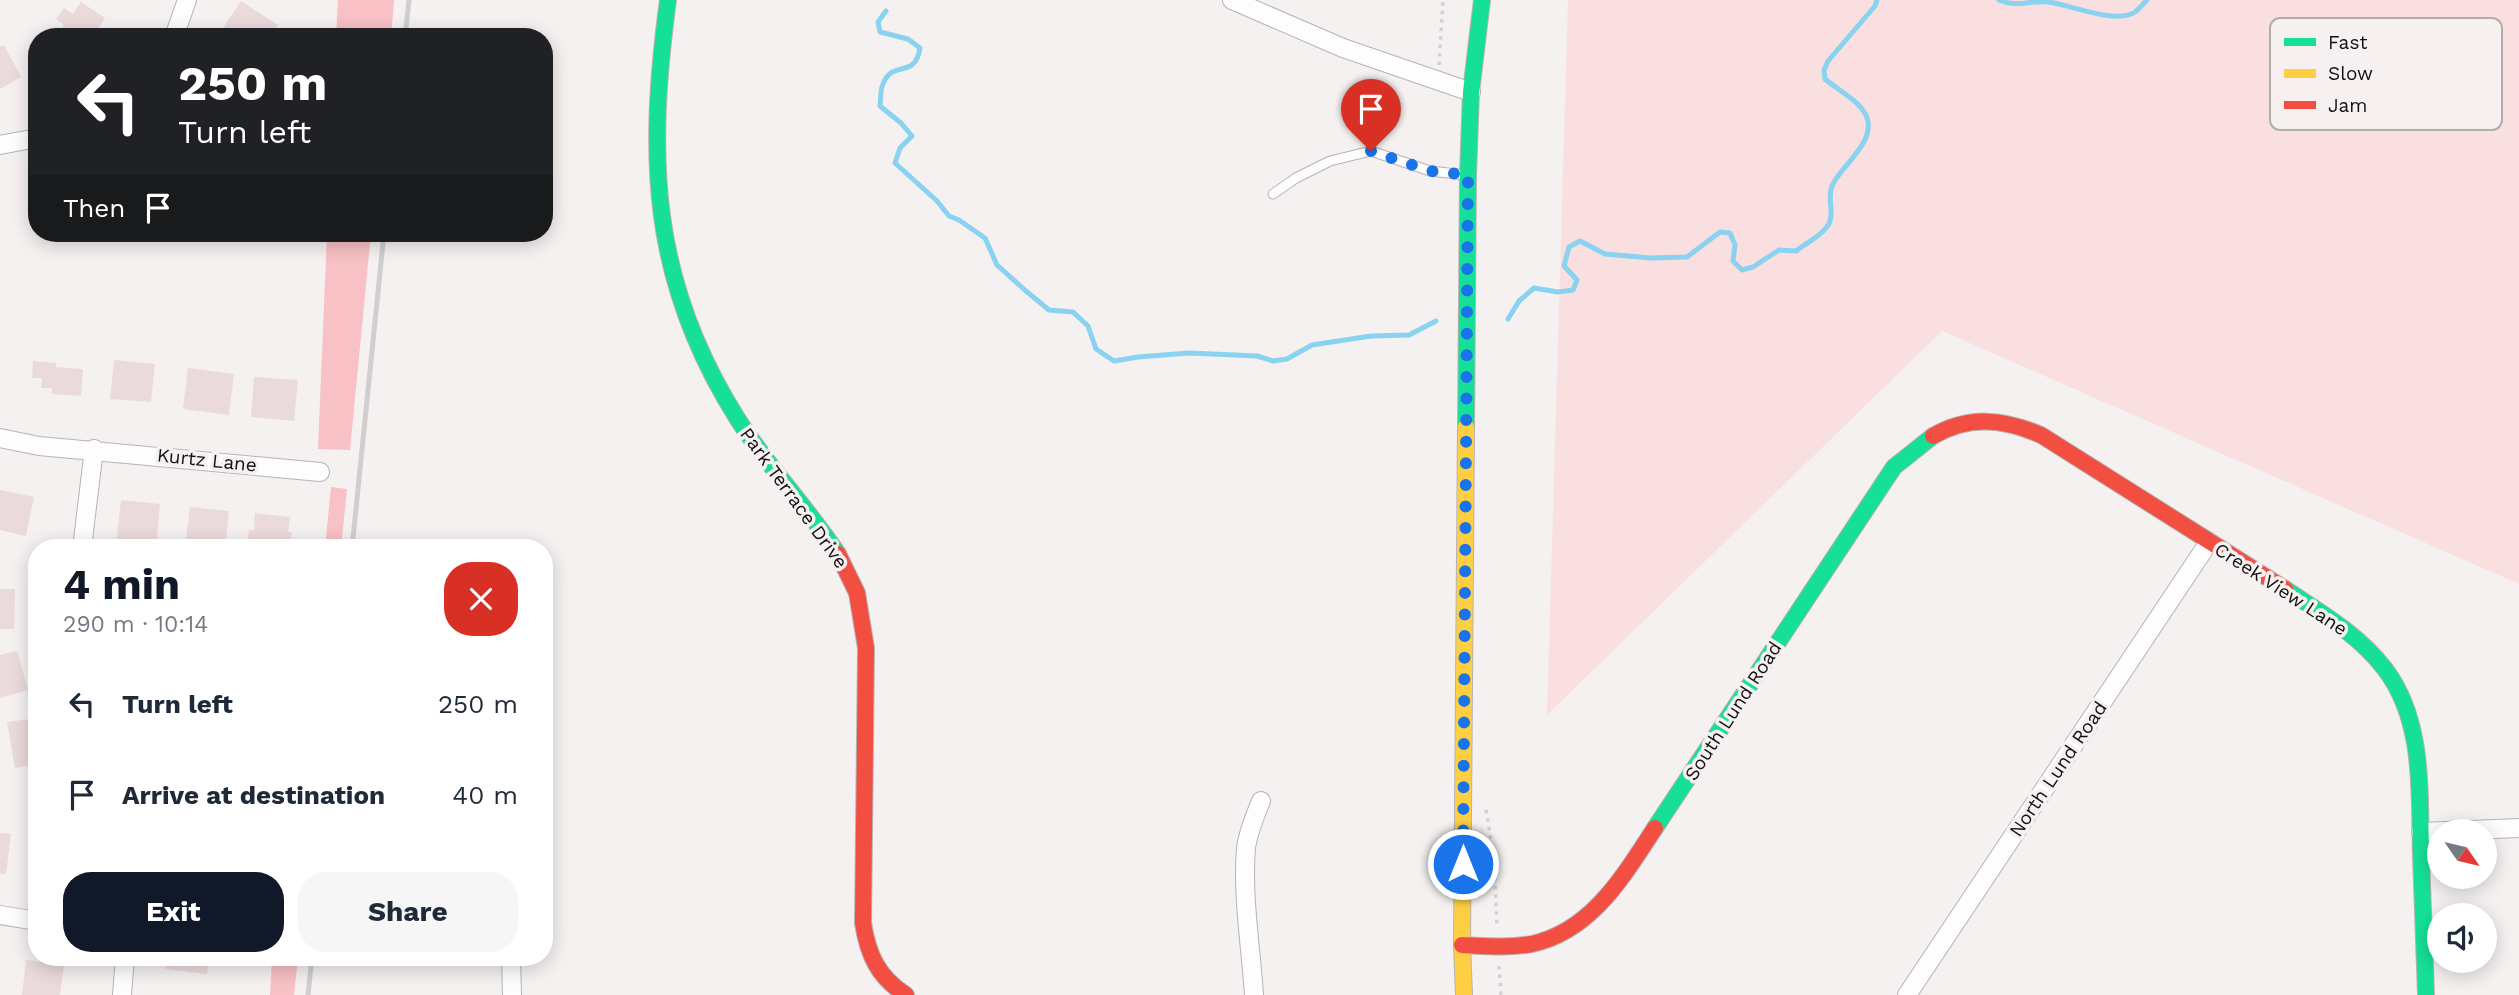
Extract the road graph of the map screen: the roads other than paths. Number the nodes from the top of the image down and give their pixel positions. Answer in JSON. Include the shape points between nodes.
{"nodes":[{"id":1,"x":187,"y":0,"type":"edge"},
{"id":2,"x":668,"y":0,"type":"edge"},
{"id":3,"x":1232,"y":0,"type":"edge"},
{"id":4,"x":1482,"y":0,"type":"edge"},
{"id":5,"x":177,"y":28,"type":"edge"},
{"id":6,"x":1471,"y":92,"type":"junction"},
{"id":7,"x":28,"y":140,"type":"edge"},
{"id":8,"x":0,"y":145,"type":"edge"},
{"id":9,"x":1468,"y":175,"type":"junction"},
{"id":10,"x":1273,"y":194,"type":"dead end"},
{"id":11,"x":1971,"y":420,"type":"joint"},
{"id":12,"x":0,"y":438,"type":"edge"},
{"id":13,"x":94,"y":449,"type":"junction"},
{"id":14,"x":320,"y":472,"type":"dead end"},
{"id":15,"x":83,"y":539,"type":"edge"},
{"id":16,"x":2209,"y":542,"type":"junction"},
{"id":17,"x":1261,"y":801,"type":"dead end"},
{"id":18,"x":2519,"y":828,"type":"edge"},
{"id":19,"x":2421,"y":832,"type":"junction"},
{"id":20,"x":0,"y":915,"type":"edge"},
{"id":21,"x":28,"y":920,"type":"edge"},
{"id":22,"x":1462,"y":945,"type":"junction"},
{"id":23,"x":124,"y":966,"type":"edge"},
{"id":24,"x":511,"y":966,"type":"edge"},
{"id":25,"x":122,"y":995,"type":"edge"},
{"id":26,"x":512,"y":995,"type":"edge"},
{"id":27,"x":906,"y":995,"type":"edge"},
{"id":28,"x":1254,"y":995,"type":"edge"},
{"id":29,"x":1464,"y":995,"type":"edge"},
{"id":30,"x":1907,"y":995,"type":"edge"},
{"id":31,"x":2426,"y":995,"type":"edge"}],
"edges":[{"from":1,"to":5,"type":"street"},
{"from":2,"to":27,"type":"street","name":"Park Terrace Drive","via":[[655,145],[657,203],[668,259],[684,314],[712,377],[761,454],[843,562],[857,591],[866,656],[863,923],[876,970]]},
{"from":3,"to":6,"type":"street","via":[[1343,48]]},
{"from":4,"to":6,"type":"street"},
{"from":6,"to":9,"type":"street"},
{"from":7,"to":8,"type":"street"},
{"from":9,"to":10,"type":"lane","via":[[1430,171],[1371,151],[1330,161]]},
{"from":9,"to":22,"type":"street"},
{"from":11,"to":16,"type":"street","name":"Creek View Lane","via":[[2019,424],[2041,435]]},
{"from":11,"to":22,"type":"street","name":"South Lund Road","via":[[1942,429],[1916,445],[1894,467],[1598,908],[1573,928],[1544,942],[1513,947]]},
{"from":12,"to":13,"type":"street","name":"Kurtz Lane"},
{"from":13,"to":14,"type":"street","name":"Kurtz Lane"},
{"from":13,"to":15,"type":"street"},
{"from":16,"to":19,"type":"street","name":"Creek View Lane","via":[[2339,624],[2388,670],[2413,730]]},
{"from":16,"to":30,"type":"street","name":"North Lund Road"},
{"from":17,"to":28,"type":"street","via":[[1246,846]]},
{"from":18,"to":19,"type":"street"},
{"from":19,"to":31,"type":"street","name":"Creek View Lane"},
{"from":20,"to":21,"type":"street"},
{"from":22,"to":29,"type":"street"},
{"from":23,"to":25,"type":"street"},
{"from":24,"to":26,"type":"street"}]}
